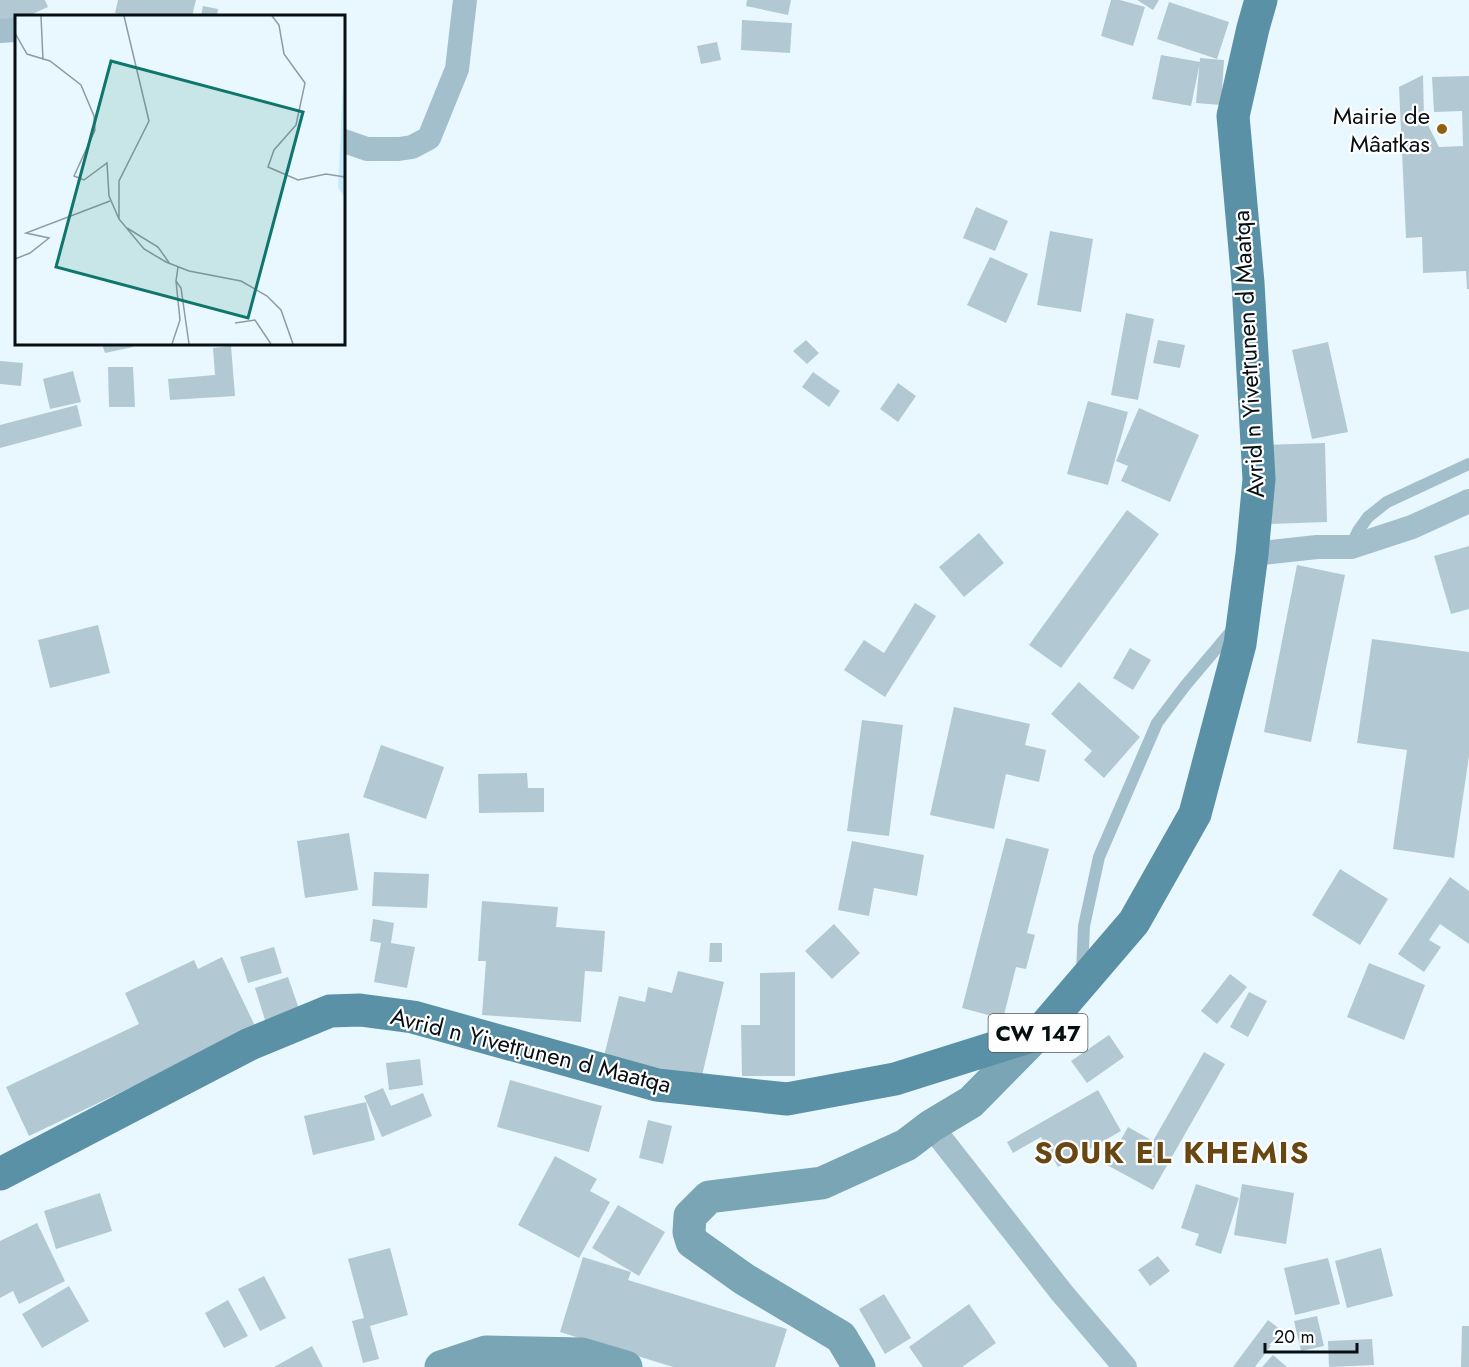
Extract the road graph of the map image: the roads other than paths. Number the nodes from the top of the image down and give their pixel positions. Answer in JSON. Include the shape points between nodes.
{"nodes":[{"id":1,"x":465,"y":0,"type":"edge"},
{"id":2,"x":1261,"y":0,"type":"edge"},
{"id":3,"x":15,"y":30,"type":"edge"},
{"id":4,"x":0,"y":31,"type":"edge"},
{"id":5,"x":345,"y":141,"type":"edge"},
{"id":6,"x":1469,"y":464,"type":"edge"},
{"id":7,"x":1469,"y":501,"type":"edge"},
{"id":8,"x":1351,"y":547,"type":"junction"},
{"id":9,"x":1252,"y":554,"type":"junction"},
{"id":10,"x":1244,"y":616,"type":"junction"},
{"id":11,"x":1081,"y":983,"type":"junction"},
{"id":12,"x":1038,"y":1034,"type":"junction"},
{"id":13,"x":931,"y":1126,"type":"junction"},
{"id":14,"x":0,"y":1174,"type":"edge"},
{"id":15,"x":441,"y":1367,"type":"edge"},
{"id":16,"x":626,"y":1367,"type":"edge"},
{"id":17,"x":859,"y":1367,"type":"edge"},
{"id":18,"x":1125,"y":1367,"type":"edge"}],
"edges":[{"from":1,"to":5,"type":"street","via":[[457,69],[429,138],[399,149],[367,149]]},
{"from":2,"to":9,"type":"main road","name":"Avrid n Yivetṛunen d Maatqa","number":"CW 147","via":[[1233,116],[1248,283],[1259,479]]},
{"from":3,"to":4,"type":"street"},
{"from":6,"to":8,"type":"lane","via":[[1387,502],[1368,517]]},
{"from":7,"to":8,"type":"street","via":[[1412,527]]},
{"from":8,"to":9,"type":"street"},
{"from":9,"to":10,"type":"main road","name":"Avrid n Yivetṛunen d Maatqa","number":"CW 147"},
{"from":10,"to":11,"type":"main road","name":"Avrid n Yivetṛunen d Maatqa","number":"CW 147","via":[[1195,814],[1134,922]]},
{"from":10,"to":11,"type":"lane","via":[[1157,723],[1099,857],[1084,926]]},
{"from":11,"to":12,"type":"main road","name":"Avrid n Yivetṛunen d Maatqa","number":"CW 147"},
{"from":12,"to":13,"type":"street","via":[[971,1102]]},
{"from":12,"to":14,"type":"main road","name":"Avrid n Yivetṛunen d Maatqa","number":"CW 147","via":[[895,1079],[787,1099],[657,1085],[413,1017],[360,1010],[330,1011],[250,1044]]},
{"from":13,"to":17,"type":"street","via":[[906,1145],[822,1183],[709,1197],[690,1216],[692,1242],[744,1279],[841,1337]]},
{"from":13,"to":18,"type":"street"},
{"from":15,"to":16,"type":"street","via":[[486,1352],[582,1354]]}]}
